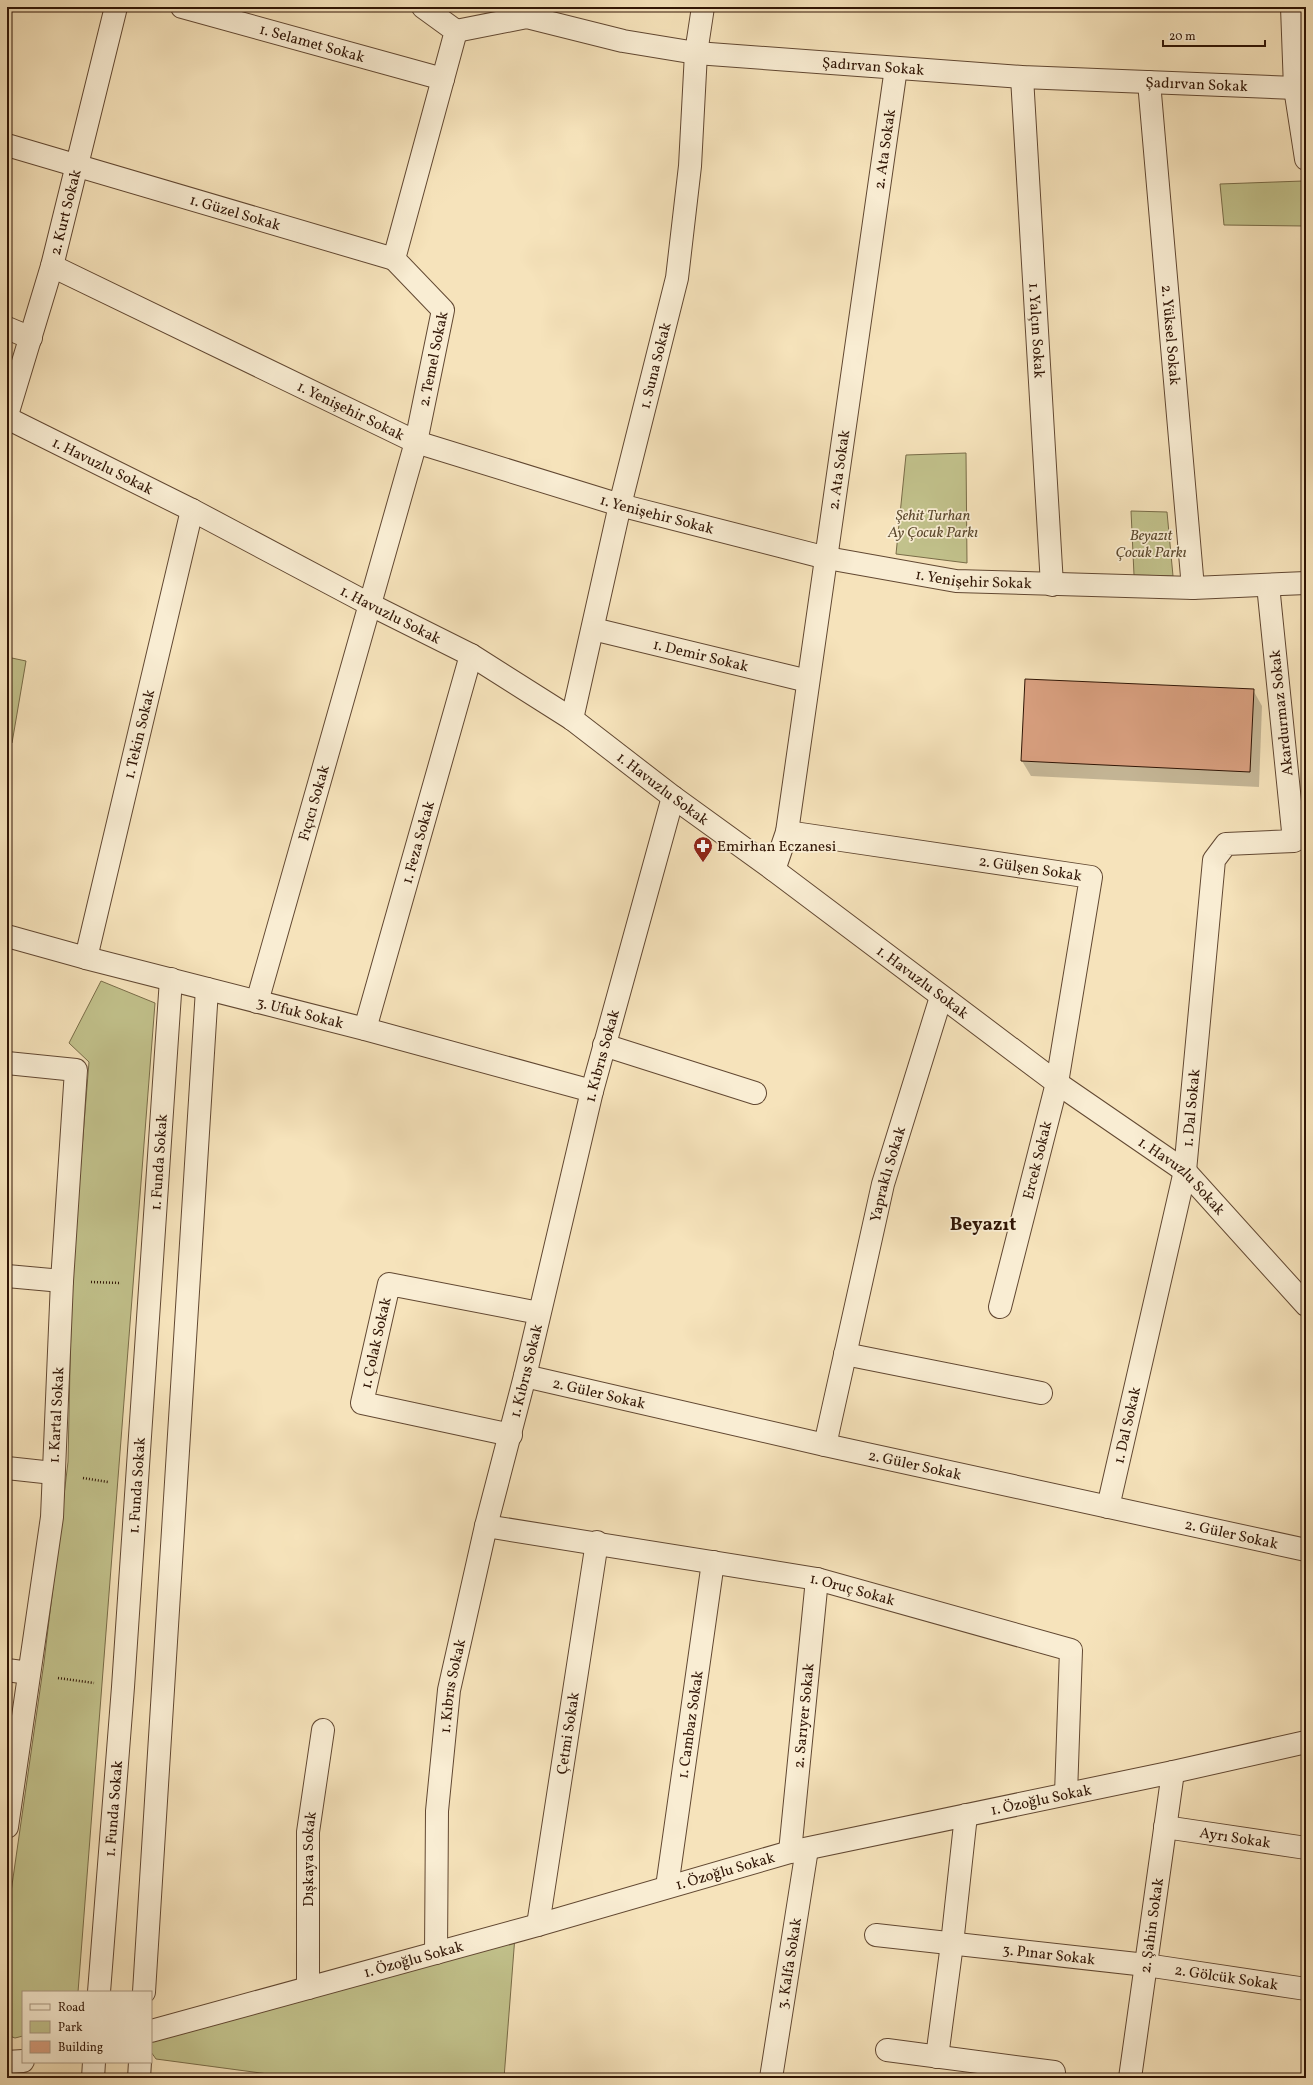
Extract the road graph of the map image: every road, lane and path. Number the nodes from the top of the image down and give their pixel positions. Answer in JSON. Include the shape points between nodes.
{"nodes":[{"id":1,"x":116,"y":7,"type":"edge"},
{"id":2,"x":182,"y":7,"type":"edge"},
{"id":3,"x":423,"y":7,"type":"edge"},
{"id":4,"x":703,"y":7,"type":"edge"},
{"id":5,"x":1292,"y":7,"type":"edge"},
{"id":6,"x":456,"y":31,"type":"junction"},
{"id":7,"x":696,"y":53,"type":"junction"},
{"id":8,"x":896,"y":68,"type":"junction"},
{"id":9,"x":1022,"y":77,"type":"junction"},
{"id":10,"x":443,"y":79,"type":"junction"},
{"id":11,"x":1150,"y":82,"type":"junction"},
{"id":12,"x":1295,"y":88,"type":"junction"},
{"id":13,"x":7,"y":145,"type":"edge"},
{"id":14,"x":1306,"y":159,"type":"edge"},
{"id":15,"x":75,"y":166,"type":"junction"},
{"id":16,"x":394,"y":260,"type":"junction"},
{"id":17,"x":52,"y":266,"type":"junction"},
{"id":18,"x":7,"y":328,"type":"edge"},
{"id":19,"x":31,"y":338,"type":"junction"},
{"id":20,"x":7,"y":416,"type":"edge"},
{"id":21,"x":416,"y":442,"type":"junction"},
{"id":22,"x":620,"y":505,"type":"junction"},
{"id":23,"x":192,"y":510,"type":"junction"},
{"id":24,"x":827,"y":558,"type":"junction"},
{"id":25,"x":1306,"y":583,"type":"edge"},
{"id":26,"x":1052,"y":585,"type":"junction"},
{"id":27,"x":1268,"y":585,"type":"junction"},
{"id":28,"x":1193,"y":588,"type":"junction"},
{"id":29,"x":369,"y":604,"type":"junction"},
{"id":30,"x":593,"y":629,"type":"junction"},
{"id":31,"x":471,"y":655,"type":"junction"},
{"id":32,"x":808,"y":681,"type":"junction"},
{"id":33,"x":572,"y":719,"type":"junction"},
{"id":34,"x":673,"y":797,"type":"junction"},
{"id":35,"x":787,"y":832,"type":"junction"},
{"id":36,"x":1294,"y":841,"type":"joint"},
{"id":37,"x":774,"y":870,"type":"junction"},
{"id":38,"x":7,"y":936,"type":"edge"},
{"id":39,"x":86,"y":958,"type":"junction"},
{"id":40,"x":171,"y":979,"type":"junction"},
{"id":41,"x":208,"y":989,"type":"junction"},
{"id":42,"x":941,"y":996,"type":"junction"},
{"id":43,"x":257,"y":1002,"type":"junction"},
{"id":44,"x":365,"y":1029,"type":"junction"},
{"id":45,"x":604,"y":1045,"type":"junction"},
{"id":46,"x":7,"y":1063,"type":"edge"},
{"id":47,"x":1057,"y":1083,"type":"junction"},
{"id":48,"x":592,"y":1091,"type":"junction"},
{"id":49,"x":755,"y":1093,"type":"dead end"},
{"id":50,"x":1185,"y":1171,"type":"junction"},
{"id":51,"x":7,"y":1276,"type":"edge"},
{"id":52,"x":62,"y":1281,"type":"junction"},
{"id":53,"x":150,"y":1284,"type":"junction"},
{"id":54,"x":1306,"y":1305,"type":"edge"},
{"id":55,"x":1000,"y":1307,"type":"dead end"},
{"id":56,"x":539,"y":1313,"type":"junction"},
{"id":57,"x":845,"y":1354,"type":"junction"},
{"id":58,"x":525,"y":1376,"type":"junction"},
{"id":59,"x":1041,"y":1393,"type":"dead end"},
{"id":60,"x":511,"y":1435,"type":"junction"},
{"id":61,"x":825,"y":1445,"type":"junction"},
{"id":62,"x":7,"y":1468,"type":"edge"},
{"id":63,"x":53,"y":1473,"type":"junction"},
{"id":64,"x":136,"y":1486,"type":"junction"},
{"id":65,"x":1108,"y":1507,"type":"junction"},
{"id":66,"x":486,"y":1526,"type":"junction"},
{"id":67,"x":597,"y":1542,"type":"junction"},
{"id":68,"x":1306,"y":1550,"type":"edge"},
{"id":69,"x":713,"y":1562,"type":"junction"},
{"id":70,"x":817,"y":1579,"type":"junction"},
{"id":71,"x":7,"y":1670,"type":"edge"},
{"id":72,"x":29,"y":1673,"type":"junction"},
{"id":73,"x":123,"y":1687,"type":"junction"},
{"id":74,"x":323,"y":1730,"type":"dead end"},
{"id":75,"x":1306,"y":1742,"type":"edge"},
{"id":76,"x":1173,"y":1772,"type":"junction"},
{"id":77,"x":1066,"y":1794,"type":"junction"},
{"id":78,"x":966,"y":1815,"type":"junction"},
{"id":79,"x":7,"y":1827,"type":"edge"},
{"id":80,"x":1165,"y":1827,"type":"junction"},
{"id":81,"x":1306,"y":1848,"type":"edge"},
{"id":82,"x":799,"y":1851,"type":"junction"},
{"id":83,"x":666,"y":1887,"type":"junction"},
{"id":84,"x":538,"y":1925,"type":"junction"},
{"id":85,"x":876,"y":1935,"type":"dead end"},
{"id":86,"x":952,"y":1944,"type":"junction"},
{"id":87,"x":436,"y":1953,"type":"junction"},
{"id":88,"x":1146,"y":1965,"type":"junction"},
{"id":89,"x":308,"y":1988,"type":"junction"},
{"id":90,"x":1306,"y":1989,"type":"edge"},
{"id":91,"x":99,"y":1991,"type":"edge"},
{"id":92,"x":144,"y":1991,"type":"edge"},
{"id":93,"x":152,"y":2031,"type":"edge"},
{"id":94,"x":887,"y":2050,"type":"dead end"},
{"id":95,"x":936,"y":2057,"type":"junction"},
{"id":96,"x":22,"y":2061,"type":"edge"},
{"id":97,"x":7,"y":2062,"type":"edge"},
{"id":98,"x":94,"y":2063,"type":"edge"},
{"id":99,"x":140,"y":2063,"type":"edge"},
{"id":100,"x":1054,"y":2072,"type":"dead end"},
{"id":101,"x":93,"y":2078,"type":"edge"},
{"id":102,"x":139,"y":2078,"type":"edge"},
{"id":103,"x":771,"y":2078,"type":"edge"},
{"id":104,"x":1130,"y":2078,"type":"edge"}],
"edges":[{"from":1,"to":15,"type":"street","name":"2. Kurt Sokak"},
{"from":2,"to":10,"type":"street","name":"1. Selamet Sokak"},
{"from":3,"to":6,"type":"street"},
{"from":4,"to":7,"type":"street","name":"1. Suna Sokak"},
{"from":5,"to":12,"type":"street"},
{"from":6,"to":7,"type":"street","name":"Şadırvan Sokak","via":[[527,17],[622,41]]},
{"from":6,"to":10,"type":"street"},
{"from":7,"to":8,"type":"street","name":"Şadırvan Sokak"},
{"from":7,"to":22,"type":"street","name":"1. Suna Sokak","via":[[690,166],[676,278]]},
{"from":8,"to":9,"type":"street","name":"Şadırvan Sokak"},
{"from":8,"to":24,"type":"street","name":"2. Ata Sokak"},
{"from":9,"to":11,"type":"street","name":"Şadırvan Sokak"},
{"from":9,"to":26,"type":"street","name":"1. Yalçın Sokak"},
{"from":10,"to":16,"type":"street"},
{"from":11,"to":12,"type":"street","name":"Şadırvan Sokak"},
{"from":11,"to":28,"type":"street","name":"2. Yüksel Sokak"},
{"from":12,"to":14,"type":"street"},
{"from":13,"to":15,"type":"street","name":"1. Güzel Sokak"},
{"from":15,"to":16,"type":"street","name":"1. Güzel Sokak"},
{"from":15,"to":17,"type":"street","name":"2. Kurt Sokak"},
{"from":16,"to":21,"type":"street","name":"2. Temel Sokak","via":[[443,310]]},
{"from":17,"to":19,"type":"street","name":"2. Kurt Sokak"},
{"from":17,"to":21,"type":"street","name":"1. Yenişehir Sokak"},
{"from":18,"to":19,"type":"street"},
{"from":19,"to":20,"type":"street","name":"2. Kurt Sokak"},
{"from":20,"to":23,"type":"street","name":"1. Havuzlu Sokak"},
{"from":21,"to":22,"type":"street","name":"1. Yenişehir Sokak"},
{"from":21,"to":29,"type":"street","name":"2. Temel Sokak"},
{"from":22,"to":24,"type":"street","name":"1. Yenişehir Sokak"},
{"from":22,"to":30,"type":"street","name":"1. Suna Sokak"},
{"from":23,"to":29,"type":"street","name":"1. Havuzlu Sokak"},
{"from":23,"to":39,"type":"street","name":"1. Tekin Sokak"},
{"from":24,"to":26,"type":"street","name":"1. Yenişehir Sokak","via":[[956,581]]},
{"from":24,"to":32,"type":"street","name":"2. Ata Sokak"},
{"from":25,"to":27,"type":"street","name":"1. Yenişehir Sokak"},
{"from":26,"to":28,"type":"street","name":"1. Yenişehir Sokak"},
{"from":27,"to":28,"type":"street","name":"1. Yenişehir Sokak"},
{"from":27,"to":36,"type":"street","name":"Akardurmaz Sokak"},
{"from":29,"to":31,"type":"street","name":"1. Havuzlu Sokak"},
{"from":29,"to":43,"type":"street","name":"Fıçıcı Sokak"},
{"from":30,"to":32,"type":"street","name":"1. Demir Sokak"},
{"from":30,"to":33,"type":"street","name":"1. Suna Sokak"},
{"from":31,"to":33,"type":"street","name":"1. Havuzlu Sokak"},
{"from":31,"to":44,"type":"street","name":"1. Feza Sokak"},
{"from":32,"to":35,"type":"street","name":"2. Ata Sokak"},
{"from":33,"to":34,"type":"street","name":"1. Havuzlu Sokak"},
{"from":34,"to":37,"type":"street","name":"1. Havuzlu Sokak"},
{"from":34,"to":45,"type":"street","name":"1. Kıbrıs Sokak"},
{"from":35,"to":37,"type":"street","name":"2. Ata Sokak"},
{"from":35,"to":47,"type":"street","name":"2. Gülşen Sokak","via":[[1091,877]]},
{"from":36,"to":50,"type":"street","name":"1. Dal Sokak","via":[[1226,844],[1214,860]]},
{"from":37,"to":42,"type":"street","name":"1. Havuzlu Sokak"},
{"from":38,"to":39,"type":"street","name":"3. Ufuk Sokak"},
{"from":39,"to":40,"type":"street","name":"3. Ufuk Sokak"},
{"from":40,"to":41,"type":"street","name":"3. Ufuk Sokak"},
{"from":40,"to":53,"type":"street","name":"1. Funda Sokak"},
{"from":41,"to":43,"type":"street","name":"3. Ufuk Sokak"},
{"from":41,"to":92,"type":"street"},
{"from":42,"to":47,"type":"street","name":"1. Havuzlu Sokak"},
{"from":42,"to":57,"type":"street","name":"Yapraklı Sokak","via":[[882,1184]]},
{"from":43,"to":44,"type":"street","name":"3. Ufuk Sokak"},
{"from":44,"to":48,"type":"street","name":"3. Ufuk Sokak"},
{"from":45,"to":48,"type":"street","name":"1. Kıbrıs Sokak"},
{"from":45,"to":49,"type":"street"},
{"from":46,"to":52,"type":"street","name":"1. Kartal Sokak","via":[[76,1070]]},
{"from":47,"to":50,"type":"street","name":"1. Havuzlu Sokak"},
{"from":47,"to":55,"type":"street","name":"Ercek Sokak"},
{"from":48,"to":56,"type":"street","name":"1. Kıbrıs Sokak"},
{"from":50,"to":54,"type":"street","name":"1. Havuzlu Sokak"},
{"from":50,"to":65,"type":"street","name":"1. Dal Sokak"},
{"from":51,"to":52,"type":"street"},
{"from":52,"to":53,"type":"path"},
{"from":52,"to":63,"type":"street","name":"1. Kartal Sokak"},
{"from":53,"to":64,"type":"street","name":"1. Funda Sokak"},
{"from":56,"to":58,"type":"street","name":"1. Kıbrıs Sokak"},
{"from":56,"to":60,"type":"street","name":"1. Çolak Sokak","via":[[389,1284],[362,1402]]},
{"from":57,"to":59,"type":"street"},
{"from":57,"to":61,"type":"street","name":"Yapraklı Sokak"},
{"from":58,"to":60,"type":"street","name":"1. Kıbrıs Sokak"},
{"from":58,"to":61,"type":"street","name":"2. Güler Sokak"},
{"from":60,"to":66,"type":"street","name":"1. Kıbrıs Sokak"},
{"from":61,"to":65,"type":"street","name":"2. Güler Sokak"},
{"from":62,"to":63,"type":"street"},
{"from":63,"to":64,"type":"path"},
{"from":63,"to":72,"type":"street","name":"1. Kartal Sokak","via":[[52,1517]]},
{"from":64,"to":73,"type":"street","name":"1. Funda Sokak"},
{"from":65,"to":68,"type":"street","name":"2. Güler Sokak"},
{"from":66,"to":67,"type":"street","name":"1. Oruç Sokak"},
{"from":66,"to":87,"type":"street","name":"1. Kıbrıs Sokak","via":[[449,1690],[437,1811]]},
{"from":67,"to":69,"type":"street","name":"1. Oruç Sokak"},
{"from":67,"to":84,"type":"street","name":"Çetmi Sokak"},
{"from":69,"to":70,"type":"street","name":"1. Oruç Sokak"},
{"from":69,"to":83,"type":"street","name":"1. Cambaz Sokak"},
{"from":70,"to":77,"type":"street","name":"1. Oruç Sokak","via":[[1071,1650]]},
{"from":70,"to":82,"type":"street","name":"2. Sarıyer Sokak"},
{"from":71,"to":72,"type":"street"},
{"from":72,"to":73,"type":"path"},
{"from":72,"to":79,"type":"street","name":"1. Kartal Sokak"},
{"from":73,"to":91,"type":"street","name":"1. Funda Sokak"},
{"from":74,"to":89,"type":"street","name":"Dışkaya Sokak","via":[[308,1832]]},
{"from":75,"to":76,"type":"street","name":"1. Özoğlu Sokak"},
{"from":76,"to":77,"type":"street","name":"1. Özoğlu Sokak"},
{"from":76,"to":80,"type":"street","name":"2. Şahin Sokak"},
{"from":77,"to":78,"type":"street","name":"1. Özoğlu Sokak"},
{"from":78,"to":82,"type":"street","name":"1. Özoğlu Sokak"},
{"from":78,"to":86,"type":"street"},
{"from":80,"to":81,"type":"street","name":"Ayrı Sokak"},
{"from":80,"to":88,"type":"street","name":"2. Şahin Sokak"},
{"from":82,"to":83,"type":"street","name":"1. Özoğlu Sokak"},
{"from":82,"to":103,"type":"street","name":"3. Kalfa Sokak"},
{"from":83,"to":84,"type":"street","name":"1. Özoğlu Sokak"},
{"from":84,"to":87,"type":"street","name":"1. Özoğlu Sokak"},
{"from":85,"to":86,"type":"street","name":"3. Pınar Sokak"},
{"from":86,"to":88,"type":"street","name":"3. Pınar Sokak"},
{"from":86,"to":95,"type":"street"},
{"from":87,"to":89,"type":"street","name":"1. Özoğlu Sokak"},
{"from":88,"to":90,"type":"street","name":"2. Gölcük Sokak"},
{"from":88,"to":104,"type":"street","name":"2. Şahin Sokak"},
{"from":89,"to":93,"type":"street","name":"1. Özoğlu Sokak"},
{"from":94,"to":95,"type":"street"},
{"from":95,"to":100,"type":"street"},
{"from":96,"to":97,"type":"street"},
{"from":98,"to":101,"type":"street"},
{"from":99,"to":102,"type":"street"}]}
